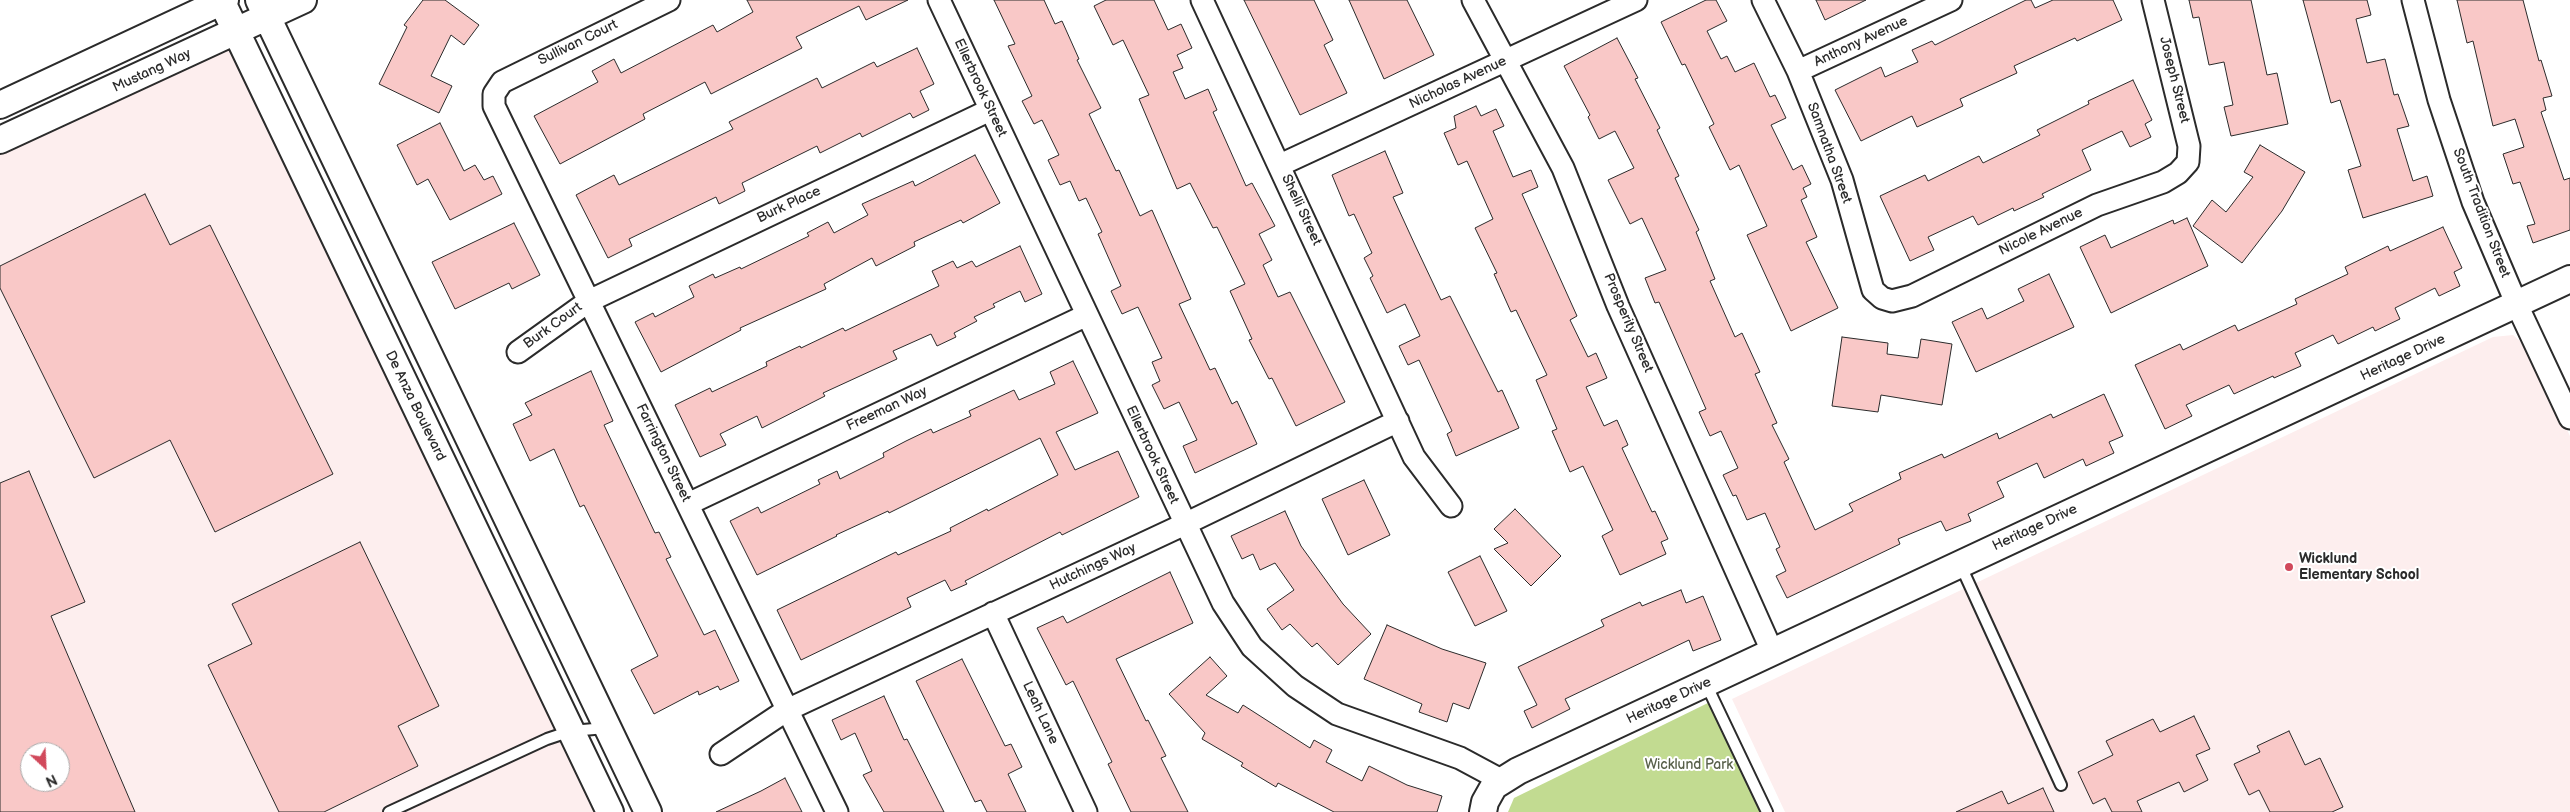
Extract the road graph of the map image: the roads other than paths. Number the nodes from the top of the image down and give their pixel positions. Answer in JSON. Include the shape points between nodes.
{"nodes":[{"id":1,"x":303,"y":0,"type":"edge"},
{"id":2,"x":669,"y":0,"type":"edge"},
{"id":3,"x":939,"y":0,"type":"edge"},
{"id":4,"x":1202,"y":0,"type":"edge"},
{"id":5,"x":1473,"y":0,"type":"edge"},
{"id":6,"x":1636,"y":0,"type":"edge"},
{"id":7,"x":1762,"y":0,"type":"edge"},
{"id":8,"x":1951,"y":0,"type":"edge"},
{"id":9,"x":2154,"y":0,"type":"edge"},
{"id":10,"x":2413,"y":0,"type":"edge"},
{"id":11,"x":222,"y":1,"type":"edge"},
{"id":12,"x":263,"y":9,"type":"edge"},
{"id":13,"x":236,"y":32,"type":"junction"},
{"id":14,"x":1506,"y":60,"type":"junction"},
{"id":15,"x":1798,"y":71,"type":"junction"},
{"id":16,"x":494,"y":94,"type":"joint"},
{"id":17,"x":0,"y":104,"type":"edge"},
{"id":18,"x":990,"y":110,"type":"junction"},
{"id":19,"x":0,"y":140,"type":"edge"},
{"id":20,"x":2188,"y":162,"type":"joint"},
{"id":21,"x":1280,"y":165,"type":"junction"},
{"id":22,"x":2570,"y":279,"type":"edge"},
{"id":23,"x":589,"y":301,"type":"junction"},
{"id":24,"x":1892,"y":301,"type":"joint"},
{"id":25,"x":2517,"y":305,"type":"junction"},
{"id":26,"x":1087,"y":315,"type":"junction"},
{"id":27,"x":518,"y":352,"type":"dead end"},
{"id":28,"x":2570,"y":418,"type":"edge"},
{"id":29,"x":1398,"y":421,"type":"junction"},
{"id":30,"x":688,"y":504,"type":"junction"},
{"id":31,"x":1451,"y":506,"type":"dead end"},
{"id":32,"x":1185,"y":524,"type":"junction"},
{"id":33,"x":1960,"y":563,"type":"junction"},
{"id":34,"x":993,"y":613,"type":"junction"},
{"id":35,"x":1772,"y":651,"type":"junction"},
{"id":36,"x":1706,"y":684,"type":"junction"},
{"id":37,"x":787,"y":710,"type":"junction"},
{"id":38,"x":607,"y":728,"type":"junction"},
{"id":39,"x":571,"y":731,"type":"junction"},
{"id":40,"x":721,"y":754,"type":"dead end"},
{"id":41,"x":1501,"y":780,"type":"junction"},
{"id":42,"x":2061,"y":785,"type":"dead end"},
{"id":43,"x":389,"y":812,"type":"edge"},
{"id":44,"x":610,"y":812,"type":"edge"},
{"id":45,"x":648,"y":812,"type":"edge"},
{"id":46,"x":837,"y":812,"type":"edge"},
{"id":47,"x":1086,"y":812,"type":"edge"},
{"id":48,"x":1483,"y":812,"type":"edge"},
{"id":49,"x":1767,"y":812,"type":"edge"}],
"edges":[{"from":1,"to":12,"type":"street","name":"Mustang Way"},
{"from":2,"to":16,"type":"street","name":"Sullivan Court","via":[[519,72],[502,82]]},
{"from":3,"to":18,"type":"street","name":"Ellerbrook Street"},
{"from":4,"to":21,"type":"street","name":"Shelli Street"},
{"from":5,"to":14,"type":"street","name":"Prosperity Street"},
{"from":6,"to":14,"type":"street","name":"Nicholas Avenue"},
{"from":7,"to":15,"type":"street","name":"Samnatha Street"},
{"from":8,"to":15,"type":"street","name":"Anthony Avenue"},
{"from":9,"to":20,"type":"street","name":"Joseph Street","via":[[2187,131]]},
{"from":10,"to":25,"type":"street","name":"South Tradition Street","via":[[2439,100],[2473,202]]},
{"from":11,"to":13,"type":"street","name":"De Anza Boulevard"},
{"from":11,"to":17,"type":"street"},
{"from":12,"to":13,"type":"street","name":"Mustang Way"},
{"from":12,"to":38,"type":"street"},
{"from":13,"to":19,"type":"street","name":"Mustang Way"},
{"from":13,"to":39,"type":"street","name":"De Anza Boulevard"},
{"from":14,"to":21,"type":"street","name":"Nicholas Avenue"},
{"from":14,"to":35,"type":"street","name":"Prosperity Street","via":[[1563,168],[1618,306]]},
{"from":15,"to":24,"type":"street","name":"Samnatha Street","via":[[1842,180],[1873,290]]},
{"from":16,"to":23,"type":"street","name":"Farrington Street","via":[[499,118]]},
{"from":18,"to":23,"type":"street","name":"Burk Place"},
{"from":18,"to":26,"type":"street","name":"Ellerbrook Street"},
{"from":20,"to":24,"type":"street","name":"Nicole Avenue","via":[[2164,182],[2097,205],[1912,296]]},
{"from":21,"to":29,"type":"street","name":"Shelli Street"},
{"from":22,"to":25,"type":"street","name":"Heritage Drive"},
{"from":23,"to":27,"type":"street","name":"Burk Court"},
{"from":23,"to":30,"type":"street","name":"Farrington Street"},
{"from":25,"to":28,"type":"street","name":"South Tradition Street"},
{"from":25,"to":33,"type":"street","name":"Heritage Drive"},
{"from":26,"to":30,"type":"street","name":"Freeman Way"},
{"from":26,"to":32,"type":"street","name":"Ellerbrook Street"},
{"from":29,"to":31,"type":"street","name":"Shelli Street","via":[[1414,457]]},
{"from":29,"to":32,"type":"street","name":"Hutchings Way"},
{"from":30,"to":37,"type":"street","name":"Farrington Street"},
{"from":32,"to":34,"type":"street","name":"Hutchings Way"},
{"from":32,"to":41,"type":"street","name":"Ellerbrook Street","via":[[1223,603],[1252,647],[1295,686],[1337,714],[1460,758]]},
{"from":33,"to":35,"type":"street","name":"Heritage Drive"},
{"from":33,"to":42,"type":"lane"},
{"from":34,"to":37,"type":"street","name":"Hutchings Way"},
{"from":34,"to":47,"type":"street","name":"Leah Lane"},
{"from":35,"to":36,"type":"street","name":"Heritage Drive"},
{"from":36,"to":41,"type":"street","name":"Heritage Drive"},
{"from":36,"to":49,"type":"lane"},
{"from":37,"to":40,"type":"street","name":"Hutchings Way"},
{"from":37,"to":46,"type":"street","name":"Farrington Street"},
{"from":38,"to":39,"type":"lane"},
{"from":38,"to":45,"type":"street"},
{"from":39,"to":43,"type":"lane","via":[[515,753]]},
{"from":39,"to":44,"type":"street","name":"De Anza Boulevard"},
{"from":41,"to":48,"type":"street","via":[[1489,794]]}]}
